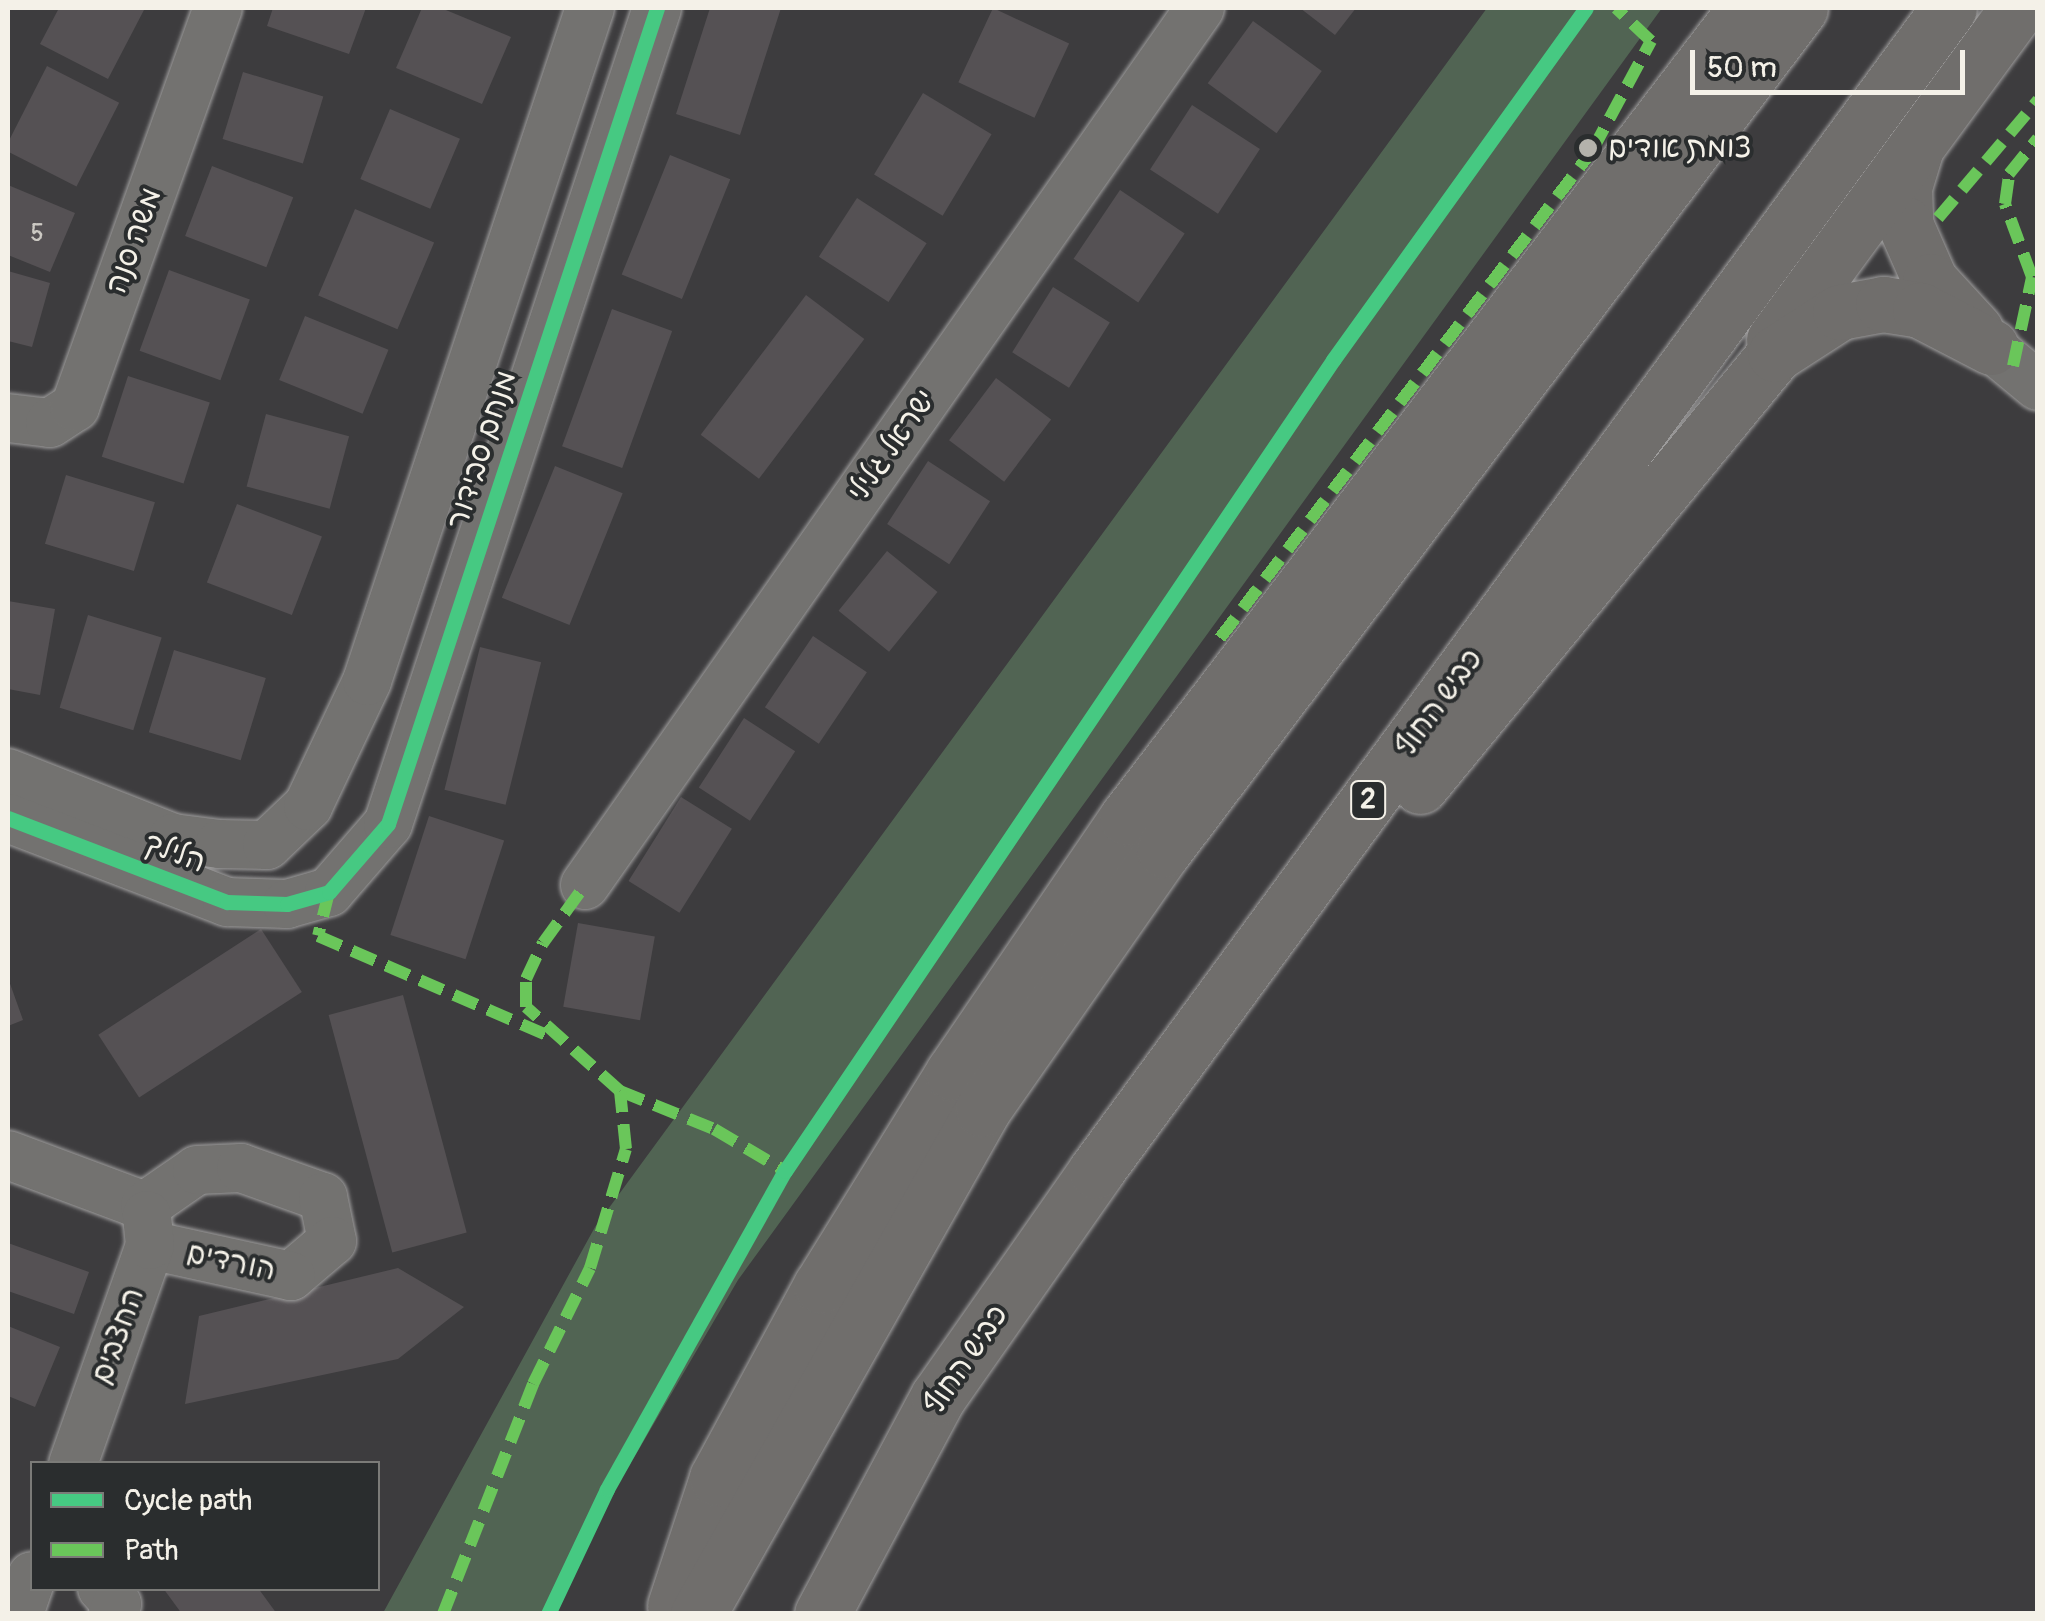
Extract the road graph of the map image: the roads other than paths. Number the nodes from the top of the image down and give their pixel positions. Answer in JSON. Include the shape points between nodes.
{"nodes":[{"id":1,"x":218,"y":8,"type":"edge"},
{"id":2,"x":590,"y":8,"type":"edge"},
{"id":3,"x":657,"y":8,"type":"edge"},
{"id":4,"x":1200,"y":8,"type":"edge"},
{"id":5,"x":1746,"y":8,"type":"edge"},
{"id":6,"x":1800,"y":8,"type":"edge"},
{"id":7,"x":1948,"y":8,"type":"edge"},
{"id":8,"x":2018,"y":8,"type":"edge"},
{"id":9,"x":1918,"y":142,"type":"junction"},
{"id":10,"x":1991,"y":347,"type":"junction"},
{"id":11,"x":2038,"y":386,"type":"edge"},
{"id":12,"x":1728,"y":403,"type":"junction"},
{"id":13,"x":8,"y":418,"type":"edge"},
{"id":14,"x":8,"y":773,"type":"edge"},
{"id":15,"x":8,"y":818,"type":"edge"},
{"id":16,"x":266,"y":845,"type":"joint"},
{"id":17,"x":585,"y":885,"type":"dead end"},
{"id":18,"x":329,"y":892,"type":"joint"},
{"id":19,"x":8,"y":1155,"type":"edge"},
{"id":20,"x":1096,"y":1171,"type":"junction"},
{"id":21,"x":73,"y":1461,"type":"edge"},
{"id":22,"x":30,"y":1582,"type":"edge"},
{"id":23,"x":105,"y":1591,"type":"edge"},
{"id":24,"x":19,"y":1614,"type":"edge"},
{"id":25,"x":114,"y":1614,"type":"edge"},
{"id":26,"x":673,"y":1614,"type":"edge"},
{"id":27,"x":698,"y":1614,"type":"edge"},
{"id":28,"x":822,"y":1614,"type":"edge"}],
"edges":[{"from":1,"to":13,"type":"street","name":"משה סנה","via":[[74,407],[50,423]]},
{"from":2,"to":16,"type":"street","name":"מנחם סבידור","via":[[367,681],[308,806]]},
{"from":3,"to":18,"type":"street","name":"מנחם סבידור","via":[[388,824]]},
{"from":4,"to":17,"type":"street","name":"ישראל גלילי"},
{"from":5,"to":26,"type":"highway","via":[[1127,818],[953,1073],[821,1286],[718,1478]]},
{"from":6,"to":27,"type":"highway","via":[[1164,850],[983,1109]]},
{"from":7,"to":20,"type":"highway","name":"כביש החוף","number":"2"},
{"from":8,"to":9,"type":"highway"},
{"from":9,"to":10,"type":"highway","via":[[1904,186],[1906,224],[1930,281]]},
{"from":9,"to":12,"type":"highway"},
{"from":10,"to":11,"type":"street"},
{"from":10,"to":12,"type":"highway","via":[[1920,310],[1883,304],[1840,312],[1775,354]]},
{"from":12,"to":20,"type":"highway","via":[[1552,628]]},
{"from":14,"to":16,"type":"street","name":"הלילך","via":[[173,838]]},
{"from":15,"to":18,"type":"street","name":"הלילך","via":[[227,902],[287,904]]},
{"from":19,"to":21,"type":"street","name":"החצבים","via":[[148,1226]]},
{"from":20,"to":28,"type":"highway","name":"כביש החוף","number":"2","via":[[938,1396]]},
{"from":22,"to":24,"type":"street"},
{"from":23,"to":25,"type":"street","via":[[117,1604]]}]}
